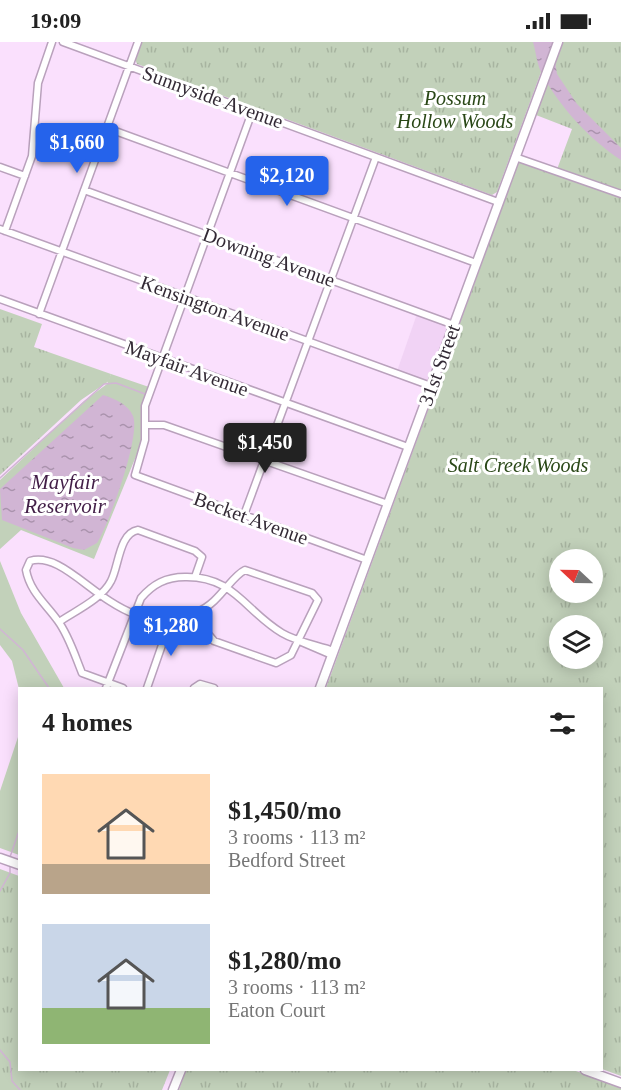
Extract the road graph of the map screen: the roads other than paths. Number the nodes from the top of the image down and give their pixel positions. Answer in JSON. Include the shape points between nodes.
{"nodes":[{"id":1,"x":52,"y":42,"type":"edge"},
{"id":2,"x":63,"y":42,"type":"edge"},
{"id":3,"x":138,"y":42,"type":"edge"},
{"id":4,"x":557,"y":45,"type":"edge"},
{"id":5,"x":129,"y":66,"type":"junction"},
{"id":6,"x":252,"y":112,"type":"junction"},
{"id":7,"x":107,"y":128,"type":"junction"},
{"id":8,"x":376,"y":157,"type":"junction"},
{"id":9,"x":515,"y":157,"type":"junction"},
{"id":10,"x":0,"y":167,"type":"edge"},
{"id":11,"x":230,"y":173,"type":"junction"},
{"id":12,"x":25,"y":176,"type":"junction"},
{"id":13,"x":84,"y":190,"type":"junction"},
{"id":14,"x":621,"y":194,"type":"edge"},
{"id":15,"x":498,"y":202,"type":"junction"},
{"id":16,"x":353,"y":218,"type":"junction"},
{"id":17,"x":3,"y":230,"type":"edge"},
{"id":18,"x":208,"y":235,"type":"junction"},
{"id":19,"x":61,"y":252,"type":"junction"},
{"id":20,"x":476,"y":263,"type":"junction"},
{"id":21,"x":331,"y":279,"type":"junction"},
{"id":22,"x":185,"y":297,"type":"junction"},
{"id":23,"x":0,"y":299,"type":"edge"},
{"id":24,"x":39,"y":314,"type":"junction"},
{"id":25,"x":454,"y":325,"type":"junction"},
{"id":26,"x":308,"y":341,"type":"junction"},
{"id":27,"x":162,"y":359,"type":"junction"},
{"id":28,"x":431,"y":386,"type":"junction"},
{"id":29,"x":285,"y":404,"type":"junction"},
{"id":30,"x":145,"y":425,"type":"junction"},
{"id":31,"x":408,"y":447,"type":"junction"},
{"id":32,"x":264,"y":461,"type":"junction"},
{"id":33,"x":388,"y":504,"type":"junction"},
{"id":34,"x":244,"y":515,"type":"junction"},
{"id":35,"x":367,"y":560,"type":"junction"},
{"id":36,"x":195,"y":577,"type":"junction"},
{"id":37,"x":228,"y":588,"type":"junction"},
{"id":38,"x":99,"y":595,"type":"junction"},
{"id":39,"x":197,"y":613,"type":"junction"},
{"id":40,"x":133,"y":614,"type":"junction"},
{"id":41,"x":162,"y":619,"type":"junction"},
{"id":42,"x":59,"y":622,"type":"junction"},
{"id":43,"x":297,"y":640,"type":"junction"},
{"id":44,"x":333,"y":653,"type":"junction"},
{"id":45,"x":107,"y":686,"type":"edge"},
{"id":46,"x":147,"y":687,"type":"edge"},
{"id":47,"x":196,"y":687,"type":"edge"},
{"id":48,"x":210,"y":687,"type":"edge"},
{"id":49,"x":320,"y":687,"type":"edge"},
{"id":50,"x":0,"y":858,"type":"edge"},
{"id":51,"x":18,"y":864,"type":"edge"},
{"id":52,"x":181,"y":1071,"type":"edge"},
{"id":53,"x":588,"y":1071,"type":"edge"},
{"id":54,"x":621,"y":1083,"type":"edge"},
{"id":55,"x":173,"y":1090,"type":"edge"}],
"edges":[{"from":1,"to":12,"type":"street","via":[[38,83],[35,139]]},
{"from":2,"to":5,"type":"street","name":"Sunnyside Avenue"},
{"from":3,"to":5,"type":"street"},
{"from":4,"to":9,"type":"main road","name":"31st Street"},
{"from":5,"to":6,"type":"street","name":"Sunnyside Avenue"},
{"from":5,"to":7,"type":"street"},
{"from":6,"to":8,"type":"street","name":"Sunnyside Avenue"},
{"from":6,"to":11,"type":"street"},
{"from":7,"to":11,"type":"street"},
{"from":7,"to":13,"type":"street"},
{"from":8,"to":15,"type":"street","name":"Sunnyside Avenue"},
{"from":8,"to":16,"type":"street"},
{"from":9,"to":14,"type":"street"},
{"from":9,"to":15,"type":"main road","name":"31st Street"},
{"from":10,"to":12,"type":"street"},
{"from":11,"to":16,"type":"street"},
{"from":11,"to":18,"type":"street"},
{"from":12,"to":17,"type":"street"},
{"from":13,"to":18,"type":"street","name":"Downing Avenue"},
{"from":13,"to":19,"type":"street"},
{"from":15,"to":20,"type":"main road","name":"31st Street"},
{"from":16,"to":20,"type":"street"},
{"from":16,"to":21,"type":"street"},
{"from":17,"to":19,"type":"street","name":"Kensington Avenue"},
{"from":18,"to":21,"type":"street","name":"Downing Avenue"},
{"from":18,"to":22,"type":"street"},
{"from":19,"to":22,"type":"street","name":"Kensington Avenue"},
{"from":19,"to":24,"type":"street"},
{"from":20,"to":25,"type":"main road","name":"31st Street"},
{"from":21,"to":25,"type":"street","name":"Downing Avenue"},
{"from":21,"to":26,"type":"street"},
{"from":22,"to":26,"type":"street","name":"Kensington Avenue"},
{"from":22,"to":27,"type":"street"},
{"from":23,"to":24,"type":"street","name":"Mayfair Avenue"},
{"from":24,"to":27,"type":"street","name":"Mayfair Avenue"},
{"from":25,"to":28,"type":"main road","name":"31st Street"},
{"from":26,"to":28,"type":"street","name":"Kensington Avenue"},
{"from":26,"to":29,"type":"street"},
{"from":27,"to":29,"type":"street","name":"Mayfair Avenue"},
{"from":27,"to":30,"type":"street","via":[[145,406]]},
{"from":28,"to":31,"type":"main road","name":"31st Street"},
{"from":29,"to":31,"type":"street","name":"Mayfair Avenue"},
{"from":29,"to":32,"type":"street"},
{"from":30,"to":32,"type":"street","via":[[164,425]]},
{"from":30,"to":34,"type":"street","name":"Becket Avenue","via":[[135,475]]},
{"from":31,"to":33,"type":"main road","name":"31st Street"},
{"from":32,"to":33,"type":"street"},
{"from":32,"to":34,"type":"street"},
{"from":33,"to":35,"type":"main road","name":"31st Street"},
{"from":34,"to":35,"type":"street","name":"Becket Avenue"},
{"from":35,"to":44,"type":"main road","name":"31st Street"},
{"from":36,"to":37,"type":"street"},
{"from":36,"to":38,"type":"street","via":[[202,557],[195,550],[138,530],[126,535],[111,582]]},
{"from":36,"to":40,"type":"street","via":[[172,578],[151,587]]},
{"from":37,"to":39,"type":"street"},
{"from":37,"to":43,"type":"street","via":[[271,626]]},
{"from":37,"to":43,"type":"street","via":[[239,573],[249,570],[315,595],[318,605]]},
{"from":38,"to":40,"type":"street"},
{"from":38,"to":42,"type":"street"},
{"from":38,"to":42,"type":"street","via":[[63,567],[37,559],[30,561],[26,570],[32,585]]},
{"from":39,"to":41,"type":"street"},
{"from":39,"to":43,"type":"street","via":[[214,641],[272,663],[288,658]]},
{"from":40,"to":41,"type":"street"},
{"from":40,"to":45,"type":"street"},
{"from":41,"to":46,"type":"street","via":[[162,645]]},
{"from":42,"to":45,"type":"street","via":[[82,673]]},
{"from":43,"to":44,"type":"street"},
{"from":44,"to":49,"type":"main road","name":"31st Street"},
{"from":47,"to":48,"type":"street"},
{"from":50,"to":51,"type":"main road"},
{"from":52,"to":55,"type":"main road"},
{"from":53,"to":54,"type":"main road"}]}
